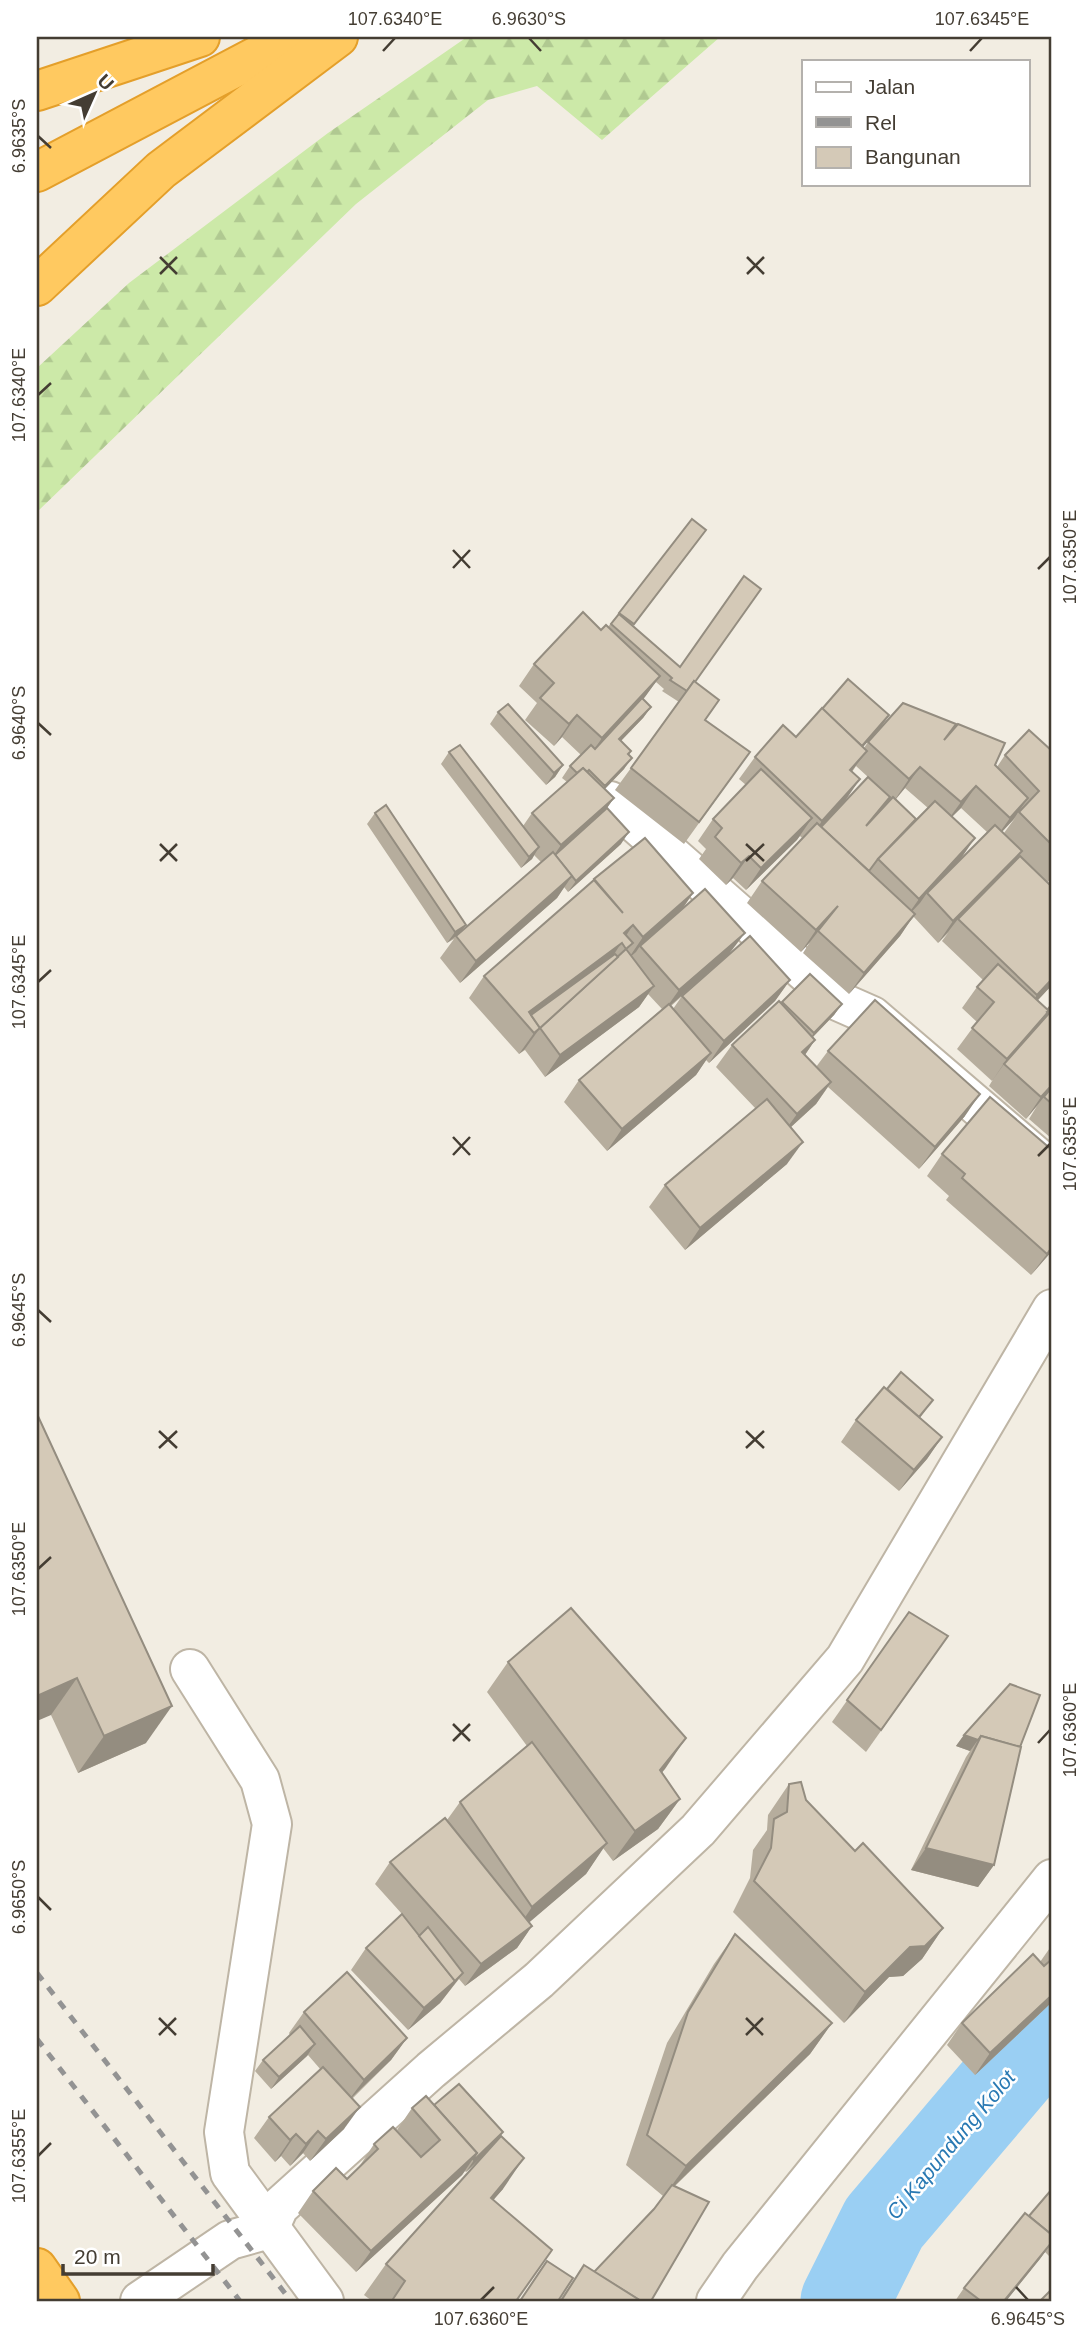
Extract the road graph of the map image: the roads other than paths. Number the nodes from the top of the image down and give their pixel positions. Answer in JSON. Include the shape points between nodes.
{"nodes":[{"id":1,"x":200,"y":37,"type":"edge"},
{"id":2,"x":293,"y":37,"type":"edge"},
{"id":3,"x":338,"y":37,"type":"edge"},
{"id":4,"x":37,"y":90,"type":"edge"},
{"id":5,"x":37,"y":172,"type":"edge"},
{"id":6,"x":37,"y":286,"type":"edge"},
{"id":7,"x":610,"y":801,"type":"edge"},
{"id":8,"x":1052,"y":1170,"type":"edge"},
{"id":9,"x":1050,"y":1317,"type":"edge"},
{"id":10,"x":190,"y":1669,"type":"dead end"},
{"id":11,"x":1052,"y":1879,"type":"edge"},
{"id":12,"x":269,"y":2230,"type":"junction"},
{"id":13,"x":37,"y":2268,"type":"edge"},
{"id":14,"x":60,"y":2301,"type":"edge"},
{"id":15,"x":140,"y":2301,"type":"edge"},
{"id":16,"x":324,"y":2301,"type":"edge"},
{"id":17,"x":716,"y":2301,"type":"edge"}],
"edges":[{"from":1,"to":4,"type":"highway"},
{"from":2,"to":5,"type":"highway"},
{"from":3,"to":6,"type":"highway","via":[[161,170]]},
{"from":7,"to":8,"type":"street","via":[[838,1001],[872,1016]]},
{"from":9,"to":12,"type":"street","via":[[845,1659],[698,1830],[539,1980],[279,2207]]},
{"from":10,"to":12,"type":"street","via":[[260,1780],[272,1824],[224,2132],[230,2173]]},
{"from":11,"to":17,"type":"street"},
{"from":12,"to":15,"type":"street","via":[[230,2240]]},
{"from":12,"to":16,"type":"street"},
{"from":13,"to":14,"type":"highway"}]}
